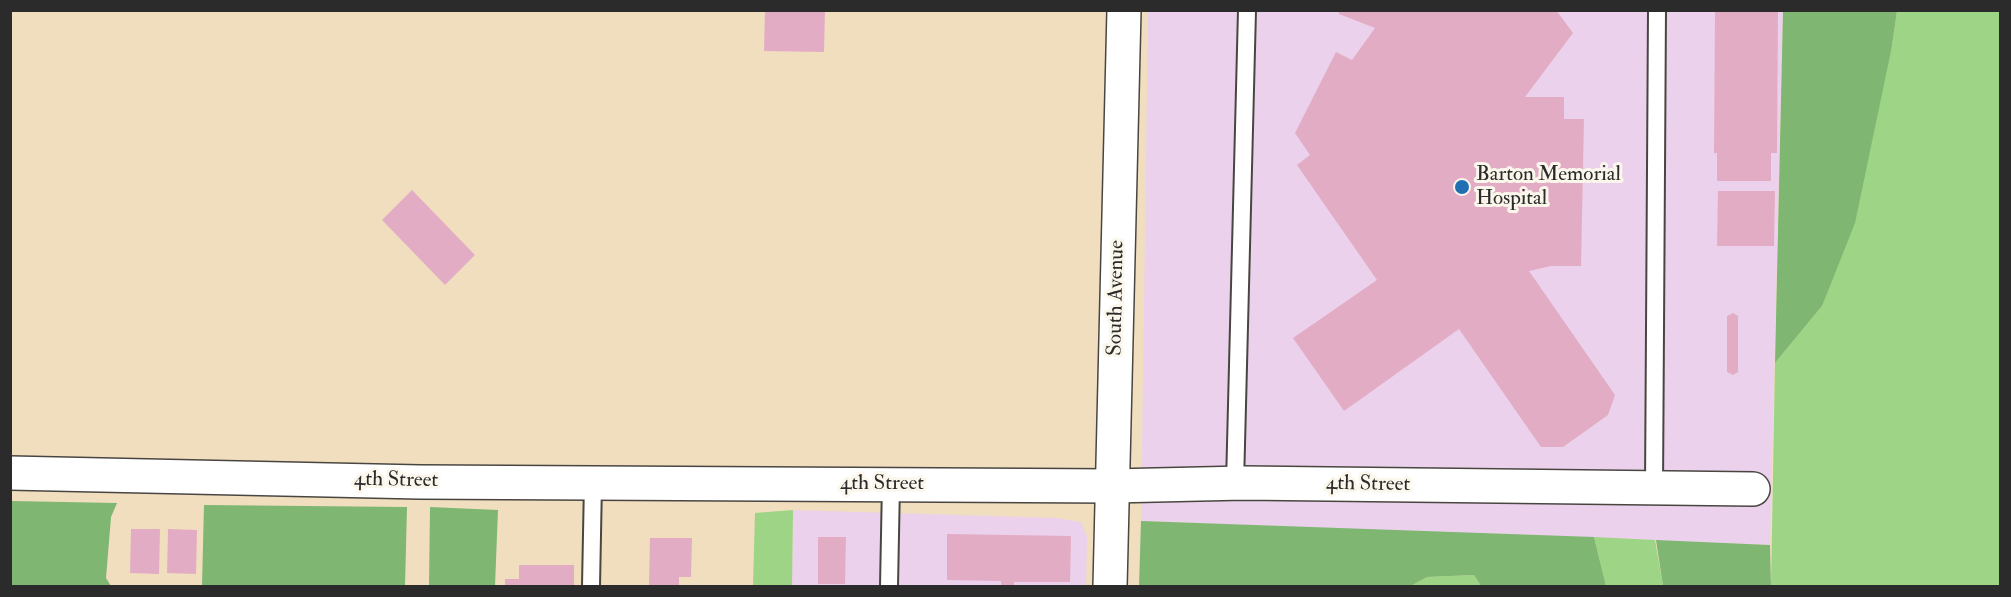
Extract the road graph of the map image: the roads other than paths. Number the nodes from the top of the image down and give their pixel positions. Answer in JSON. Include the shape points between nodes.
{"nodes":[{"id":1,"x":1124,"y":10,"type":"edge"},
{"id":2,"x":1247,"y":10,"type":"edge"},
{"id":3,"x":1657,"y":10,"type":"edge"},
{"id":4,"x":10,"y":473,"type":"edge"},
{"id":5,"x":593,"y":483,"type":"junction"},
{"id":6,"x":891,"y":484,"type":"junction"},
{"id":7,"x":1235,"y":484,"type":"junction"},
{"id":8,"x":1112,"y":486,"type":"junction"},
{"id":9,"x":1654,"y":488,"type":"junction"},
{"id":10,"x":1753,"y":489,"type":"dead end"},
{"id":11,"x":591,"y":586,"type":"edge"},
{"id":12,"x":889,"y":586,"type":"edge"},
{"id":13,"x":1110,"y":586,"type":"edge"}],
"edges":[{"from":1,"to":8,"type":"street","name":"South Avenue"},
{"from":2,"to":7,"type":"lane"},
{"from":3,"to":9,"type":"lane"},
{"from":4,"to":5,"type":"street","name":"4th Street"},
{"from":5,"to":6,"type":"street","name":"4th Street"},
{"from":5,"to":11,"type":"lane"},
{"from":6,"to":8,"type":"street","name":"4th Street"},
{"from":6,"to":12,"type":"lane"},
{"from":7,"to":8,"type":"street","name":"4th Street"},
{"from":7,"to":9,"type":"street","name":"4th Street"},
{"from":8,"to":13,"type":"street","name":"South Avenue"},
{"from":9,"to":10,"type":"street","name":"4th Street"}]}
